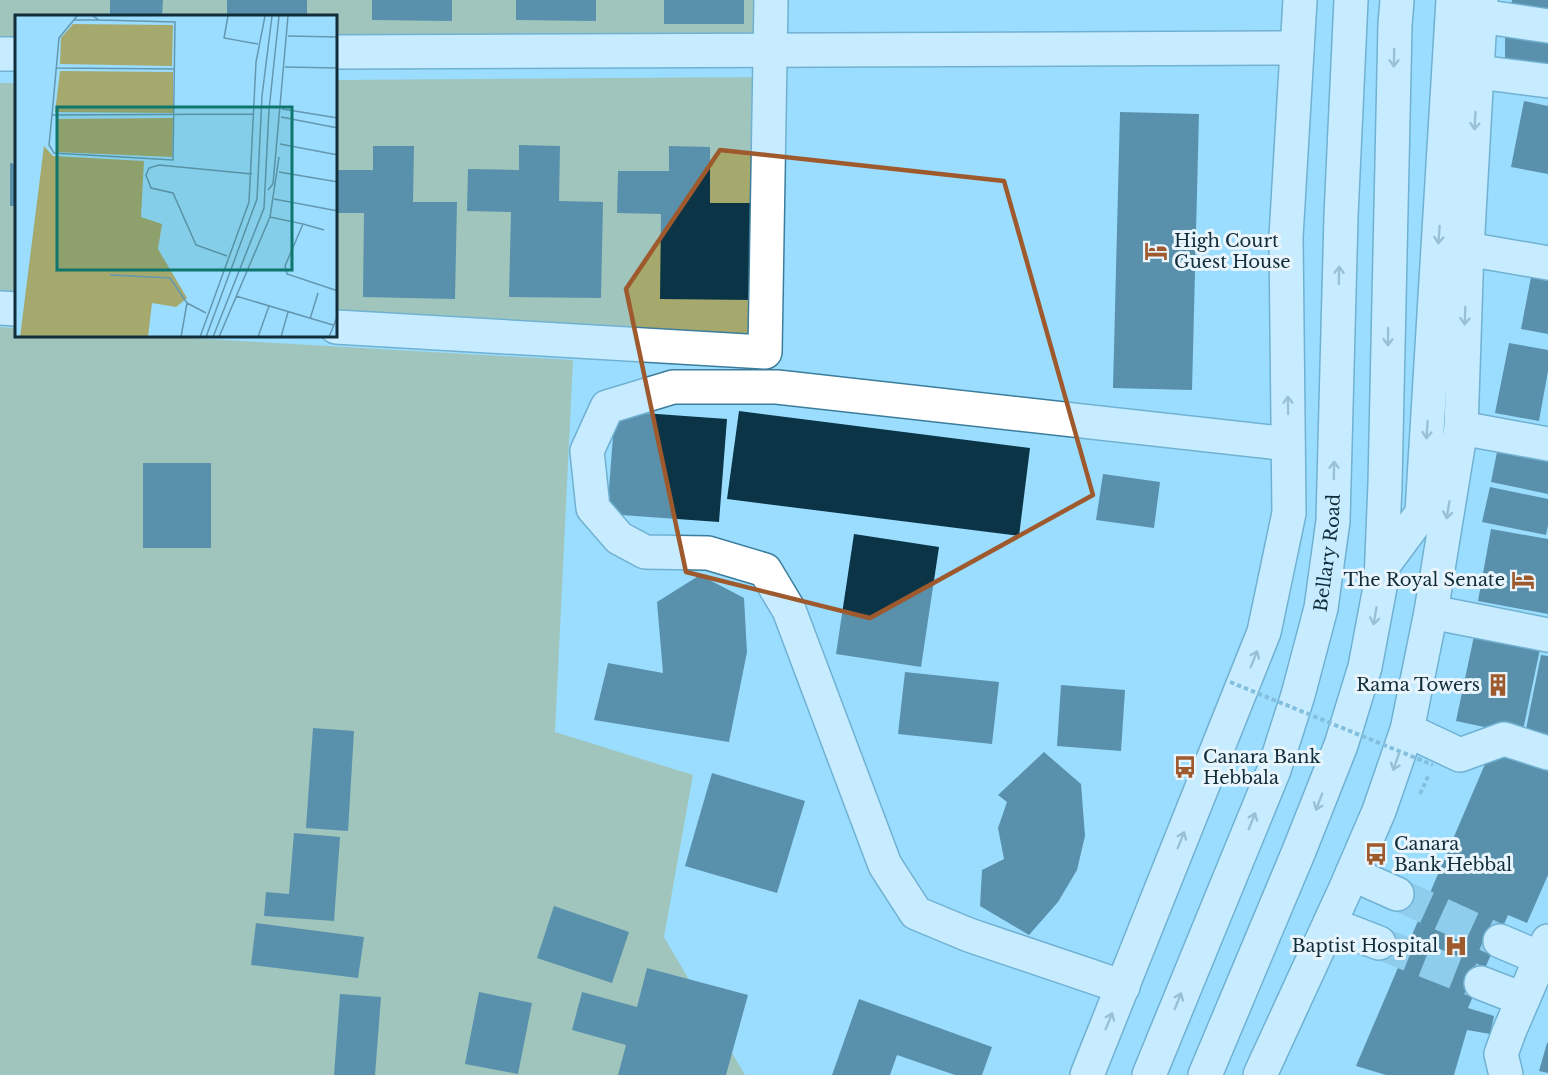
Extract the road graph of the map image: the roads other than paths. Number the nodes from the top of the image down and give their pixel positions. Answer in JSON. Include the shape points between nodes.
{"nodes":[{"id":1,"x":771,"y":0,"type":"edge"},
{"id":2,"x":1300,"y":0,"type":"edge"},
{"id":3,"x":1351,"y":0,"type":"edge"},
{"id":4,"x":1397,"y":0,"type":"edge"},
{"id":5,"x":1472,"y":5,"type":"edge"},
{"id":6,"x":1548,"y":26,"type":"edge"},
{"id":7,"x":1297,"y":48,"type":"junction"},
{"id":8,"x":770,"y":50,"type":"junction"},
{"id":9,"x":338,"y":52,"type":"edge"},
{"id":10,"x":1478,"y":72,"type":"junction"},
{"id":11,"x":1548,"y":81,"type":"edge"},
{"id":12,"x":1467,"y":249,"type":"junction"},
{"id":13,"x":1548,"y":263,"type":"edge"},
{"id":14,"x":0,"y":308,"type":"edge"},
{"id":15,"x":15,"y":309,"type":"edge"},
{"id":16,"x":338,"y":327,"type":"edge"},
{"id":17,"x":1461,"y":428,"type":"junction"},
{"id":18,"x":1288,"y":444,"type":"junction"},
{"id":19,"x":1548,"y":444,"type":"edge"},
{"id":20,"x":1382,"y":567,"type":"junction"},
{"id":21,"x":1431,"y":612,"type":"junction"},
{"id":22,"x":1548,"y":634,"type":"edge"},
{"id":23,"x":1407,"y":730,"type":"junction"},
{"id":24,"x":1548,"y":753,"type":"edge"},
{"id":25,"x":1352,"y":874,"type":"junction"},
{"id":26,"x":1397,"y":894,"type":"tunnel mouth"},
{"id":27,"x":1330,"y":924,"type":"junction"},
{"id":28,"x":1500,"y":941,"type":"tunnel mouth"},
{"id":29,"x":1379,"y":943,"type":"tunnel mouth"},
{"id":30,"x":1544,"y":950,"type":"edge"},
{"id":31,"x":1481,"y":983,"type":"tunnel mouth"},
{"id":32,"x":1123,"y":987,"type":"junction"},
{"id":33,"x":1522,"y":999,"type":"junction"},
{"id":34,"x":1087,"y":1075,"type":"edge"},
{"id":35,"x":1149,"y":1075,"type":"edge"},
{"id":36,"x":1205,"y":1075,"type":"edge"},
{"id":37,"x":1260,"y":1075,"type":"edge"},
{"id":38,"x":1506,"y":1075,"type":"edge"}],
"edges":[{"from":1,"to":8,"type":"main road"},
{"from":2,"to":7,"type":"main road"},
{"from":35,"to":3,"type":"main road","name":"Bellary Road","one_way":true,"via":[[1274,770],[1321,608],[1333,521]]},
{"from":4,"to":20,"type":"main road","one_way":true},
{"from":5,"to":6,"type":"main road"},
{"from":5,"to":10,"type":"main road"},
{"from":5,"to":20,"type":"main road","one_way":true,"via":[[1443,177],[1422,513]]},
{"from":7,"to":8,"type":"main road"},
{"from":18,"to":7,"type":"main road","one_way":true,"via":[[1286,237]]},
{"from":8,"to":9,"type":"main road"},
{"from":8,"to":16,"type":"main road","via":[[765,352]]},
{"from":10,"to":11,"type":"main road"},
{"from":10,"to":12,"type":"main road","one_way":true},
{"from":12,"to":13,"type":"main road"},
{"from":12,"to":17,"type":"main road","one_way":true},
{"from":14,"to":15,"type":"main road"},
{"from":17,"to":19,"type":"main road"},
{"from":17,"to":21,"type":"main road","one_way":true},
{"from":32,"to":18,"type":"main road","one_way":true,"via":[[1264,632],[1289,513]]},
{"from":18,"to":32,"type":"main road","via":[[777,387],[673,387],[607,407],[587,452],[593,508],[619,538],[645,552],[708,553],[765,570],[789,610],[885,865],[916,913]]},
{"from":20,"to":36,"type":"main road","one_way":true,"via":[[1365,667],[1341,745]]},
{"from":21,"to":22,"type":"main road"},
{"from":21,"to":23,"type":"main road"},
{"from":23,"to":24,"type":"main road","via":[[1460,755],[1504,739]]},
{"from":23,"to":25,"type":"main road","one_way":true},
{"from":25,"to":26,"type":"main road"},
{"from":25,"to":27,"type":"main road"},
{"from":27,"to":29,"type":"main road"},
{"from":27,"to":37,"type":"main road"},
{"from":28,"to":30,"type":"main road"},
{"from":30,"to":33,"type":"main road"},
{"from":31,"to":33,"type":"main road"},
{"from":34,"to":32,"type":"main road","one_way":true},
{"from":33,"to":38,"type":"main road","via":[[1501,1054]]}]}
